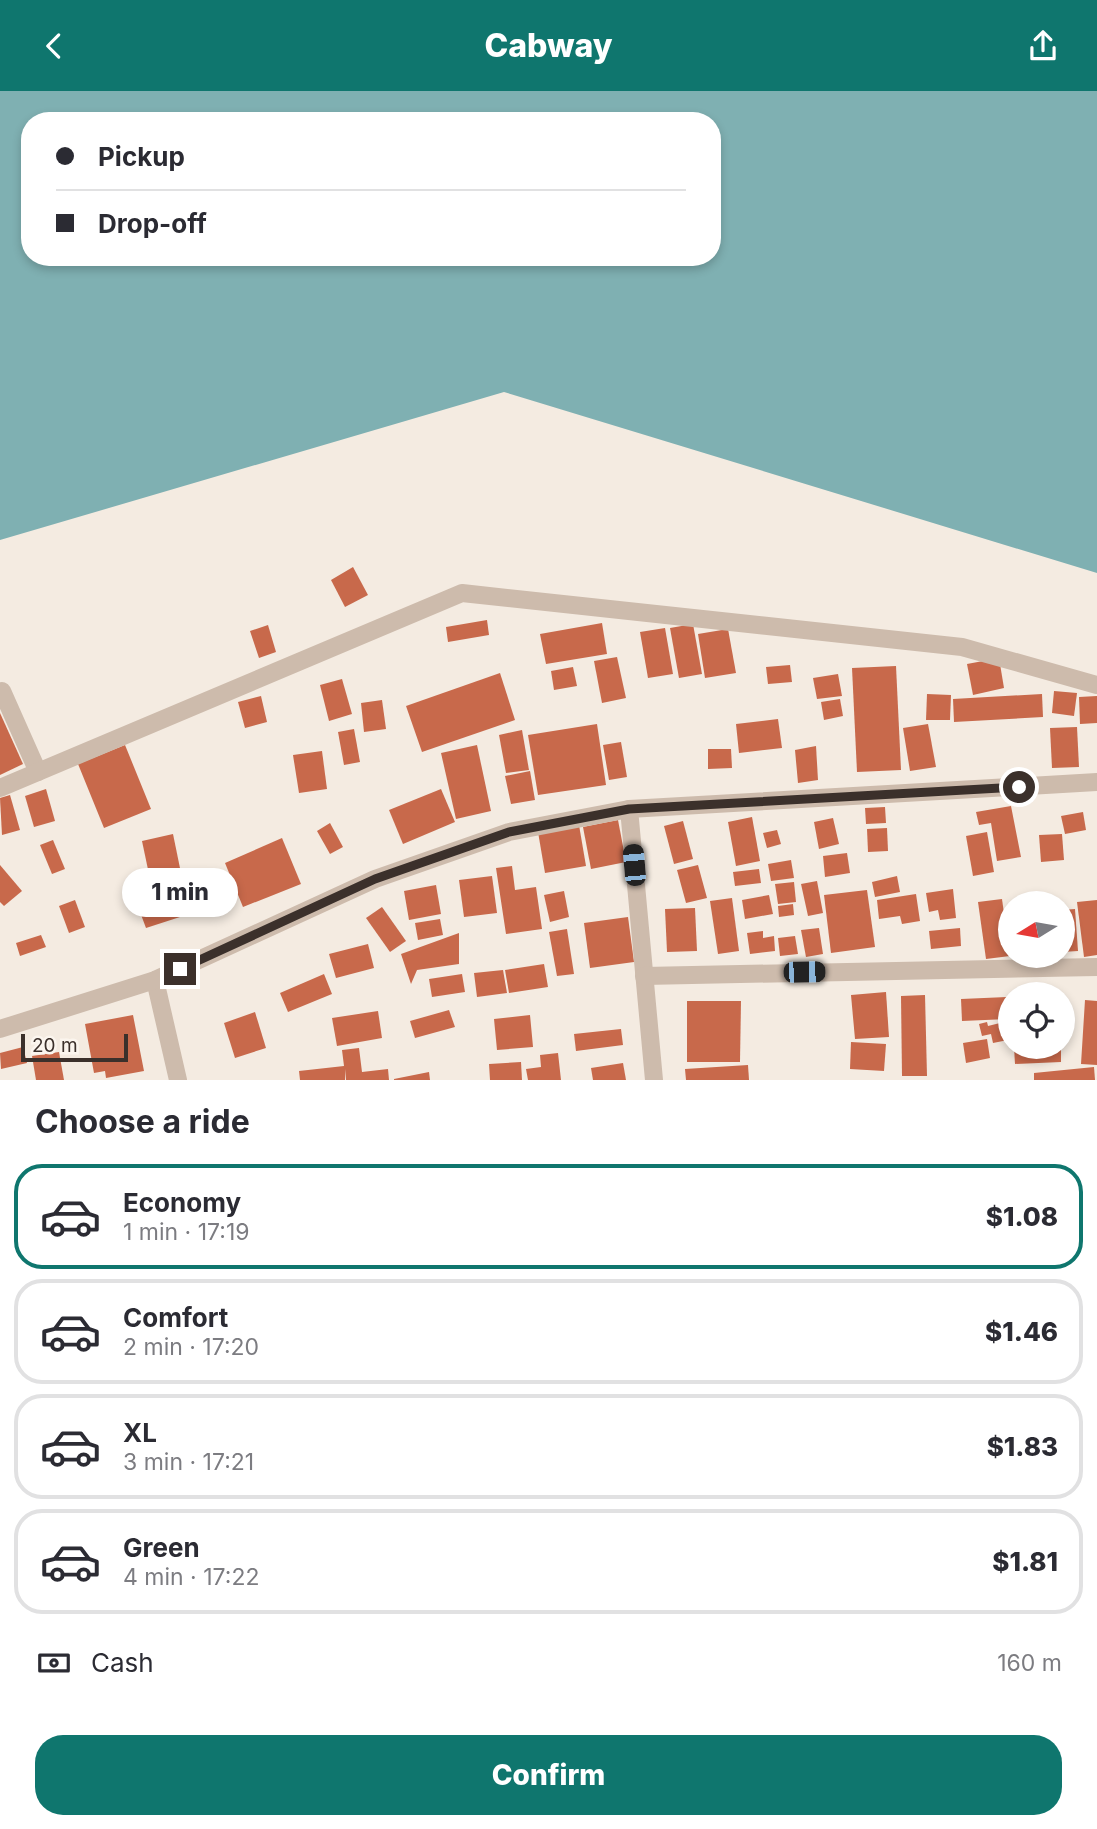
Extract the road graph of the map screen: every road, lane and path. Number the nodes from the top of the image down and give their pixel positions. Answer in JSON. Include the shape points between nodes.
{"nodes":[{"id":1,"x":1097,"y":685,"type":"edge"},
{"id":2,"x":0,"y":692,"type":"edge"},
{"id":3,"x":38,"y":772,"type":"junction"},
{"id":4,"x":1097,"y":782,"type":"edge"},
{"id":5,"x":0,"y":788,"type":"edge"},
{"id":6,"x":629,"y":809,"type":"junction"},
{"id":7,"x":1097,"y":967,"type":"edge"},
{"id":8,"x":644,"y":975,"type":"junction"},
{"id":9,"x":155,"y":980,"type":"junction"},
{"id":10,"x":0,"y":1029,"type":"edge"},
{"id":11,"x":178,"y":1080,"type":"edge"},
{"id":12,"x":654,"y":1080,"type":"edge"}],
"edges":[{"from":1,"to":3,"type":"street","via":[[962,647],[462,593]]},
{"from":2,"to":3,"type":"street"},
{"from":3,"to":5,"type":"street"},
{"from":4,"to":6,"type":"street"},
{"from":6,"to":8,"type":"street"},
{"from":6,"to":9,"type":"street","via":[[509,832],[375,879]]},
{"from":7,"to":8,"type":"street"},
{"from":8,"to":12,"type":"street"},
{"from":9,"to":10,"type":"street"},
{"from":9,"to":11,"type":"street"}]}
